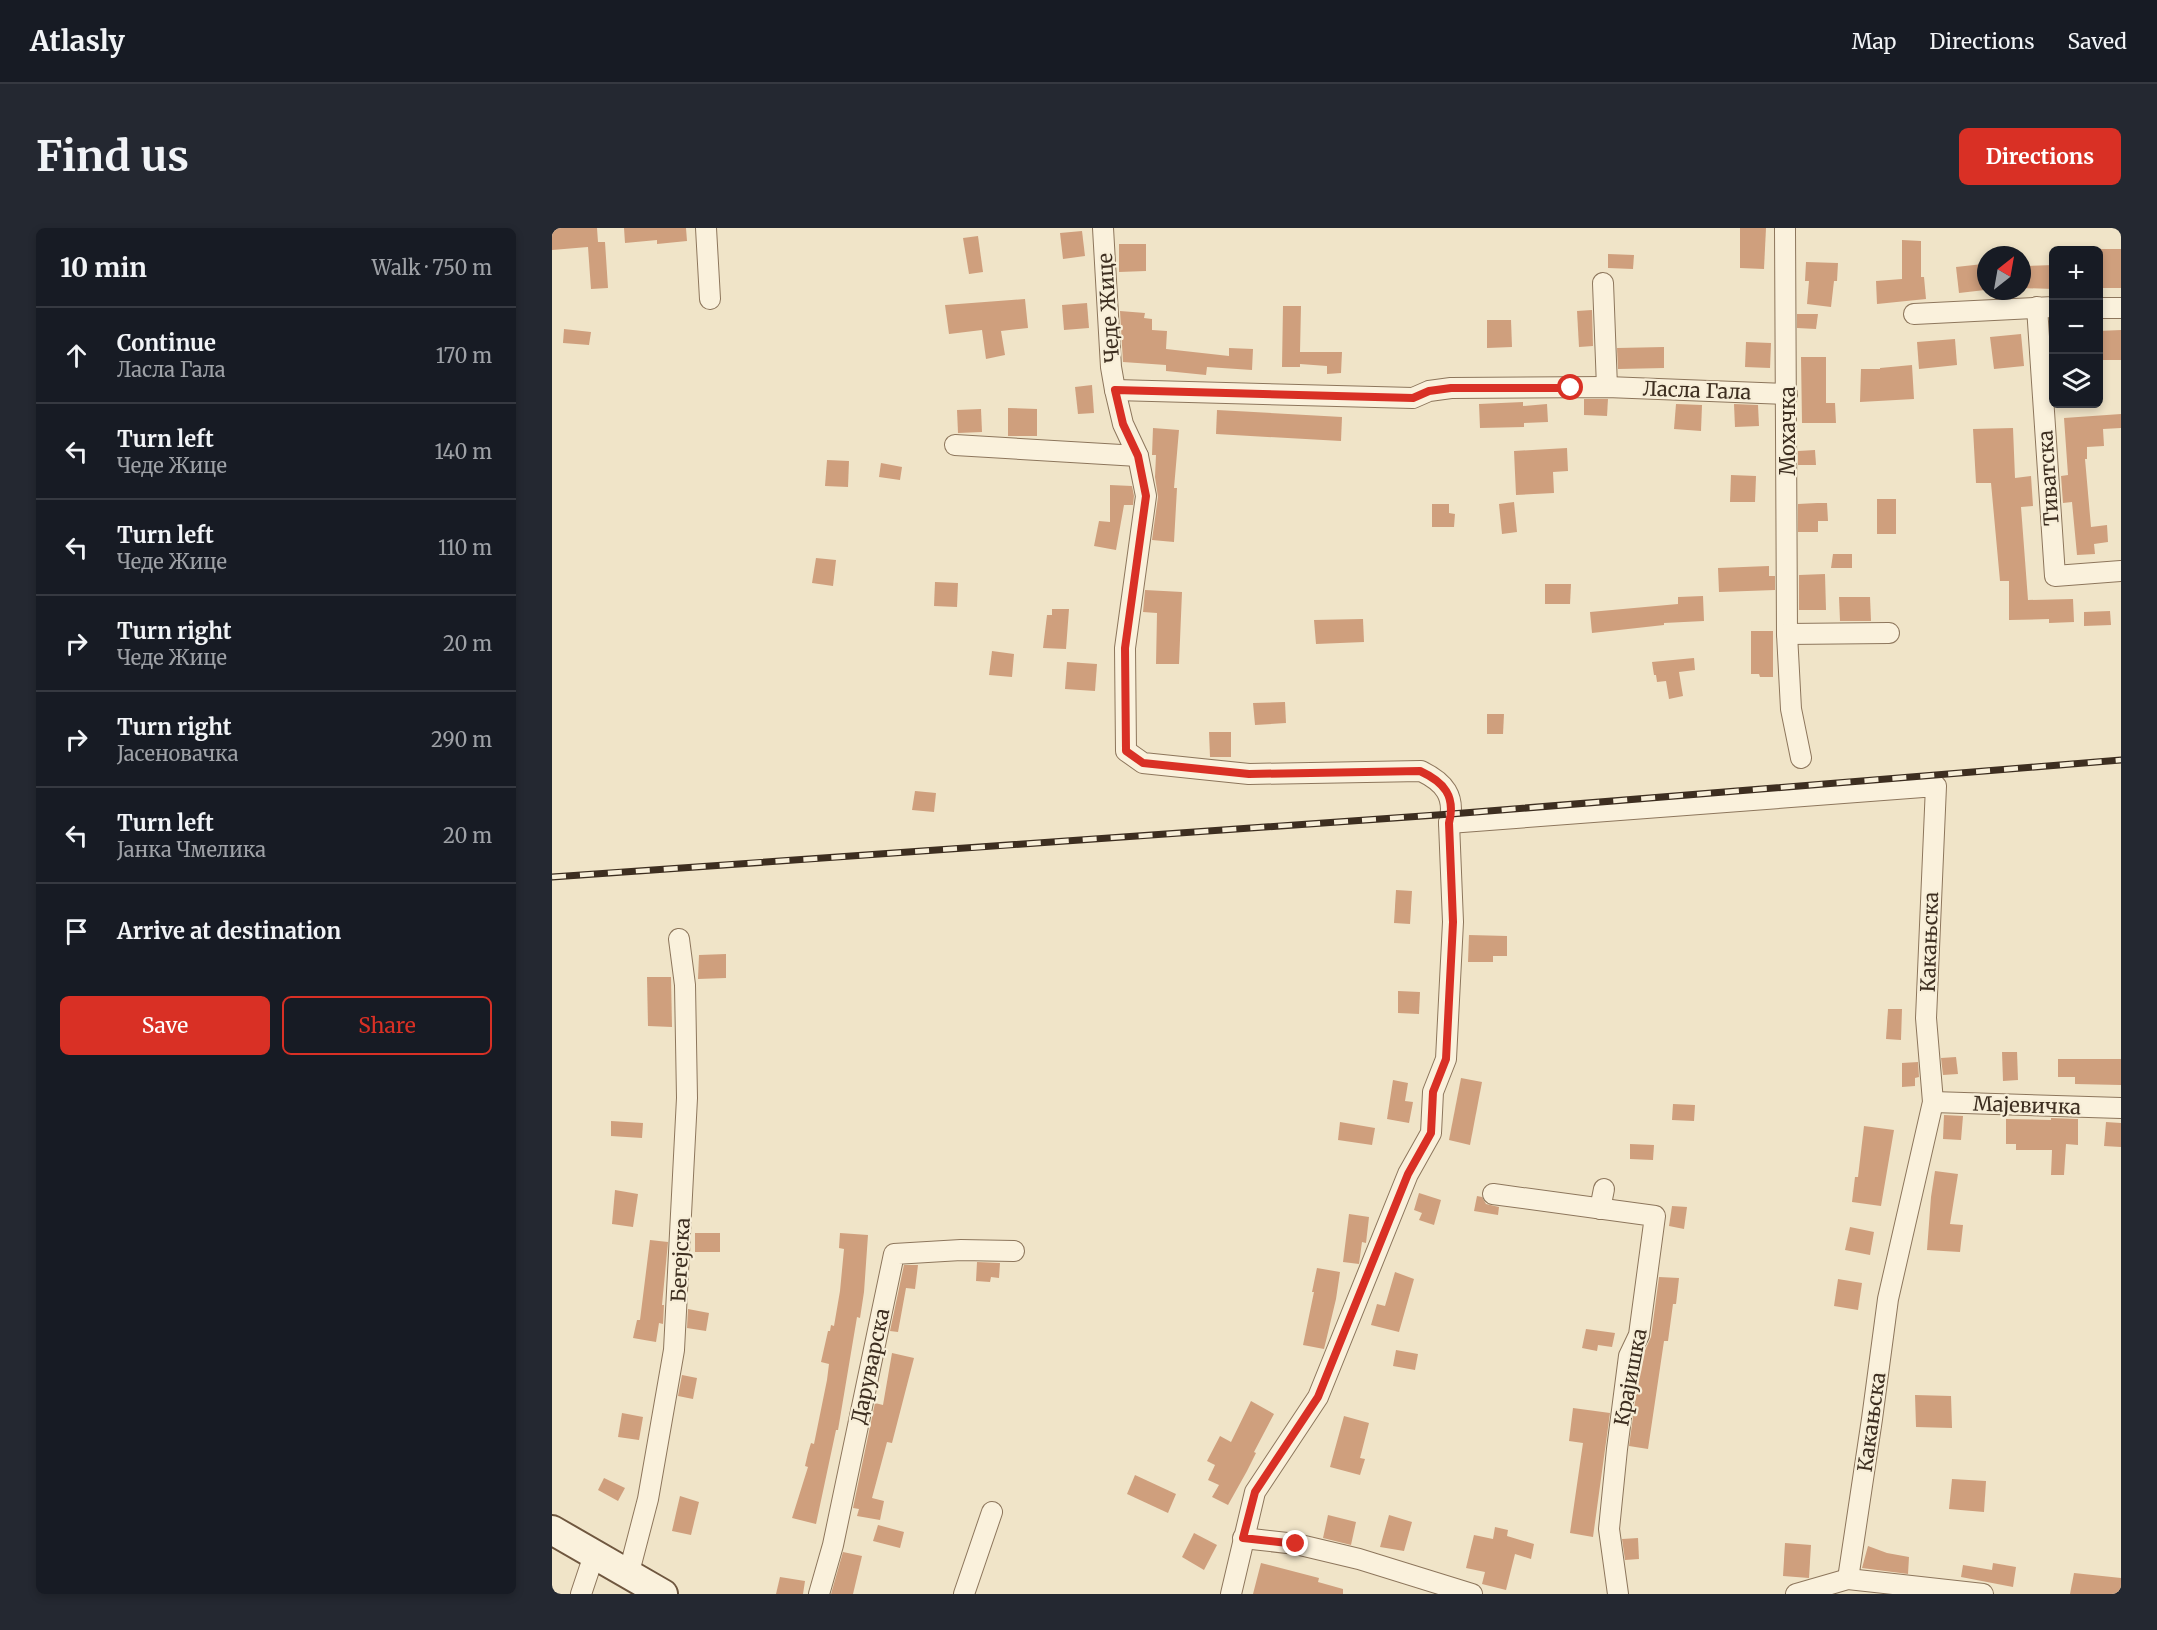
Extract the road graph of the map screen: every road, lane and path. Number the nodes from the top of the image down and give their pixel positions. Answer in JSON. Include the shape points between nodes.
{"nodes":[{"id":1,"x":706,"y":228,"type":"edge"},
{"id":2,"x":1103,"y":228,"type":"edge"},
{"id":3,"x":1785,"y":228,"type":"edge"},
{"id":4,"x":1603,"y":282,"type":"dead end"},
{"id":5,"x":710,"y":299,"type":"dead end"},
{"id":6,"x":2045,"y":307,"type":"edge"},
{"id":7,"x":2103,"y":308,"type":"edge"},
{"id":8,"x":2121,"y":308,"type":"edge"},
{"id":9,"x":1914,"y":314,"type":"dead end"},
{"id":10,"x":1607,"y":387,"type":"junction"},
{"id":11,"x":1115,"y":390,"type":"junction"},
{"id":12,"x":1787,"y":394,"type":"junction"},
{"id":13,"x":955,"y":445,"type":"dead end"},
{"id":14,"x":1138,"y":456,"type":"junction"},
{"id":15,"x":2121,"y":571,"type":"edge"},
{"id":16,"x":1889,"y":633,"type":"dead end"},
{"id":17,"x":1788,"y":634,"type":"junction"},
{"id":18,"x":1801,"y":758,"type":"dead end"},
{"id":19,"x":1449,"y":823,"type":"junction"},
{"id":20,"x":679,"y":939,"type":"dead end"},
{"id":21,"x":1933,"y":1102,"type":"junction"},
{"id":22,"x":2121,"y":1108,"type":"edge"},
{"id":23,"x":1604,"y":1189,"type":"dead end"},
{"id":24,"x":1493,"y":1194,"type":"dead end"},
{"id":25,"x":1600,"y":1209,"type":"junction"},
{"id":26,"x":1014,"y":1251,"type":"dead end"},
{"id":27,"x":992,"y":1512,"type":"dead end"},
{"id":28,"x":552,"y":1530,"type":"edge"},
{"id":29,"x":1243,"y":1538,"type":"junction"},
{"id":30,"x":594,"y":1555,"type":"junction"},
{"id":31,"x":628,"y":1576,"type":"junction"},
{"id":32,"x":1848,"y":1579,"type":"junction"},
{"id":33,"x":1972,"y":1593,"type":"edge"},
{"id":34,"x":581,"y":1594,"type":"edge"},
{"id":35,"x":662,"y":1594,"type":"edge"},
{"id":36,"x":819,"y":1594,"type":"edge"},
{"id":37,"x":964,"y":1594,"type":"edge"},
{"id":38,"x":1231,"y":1594,"type":"edge"},
{"id":39,"x":1472,"y":1594,"type":"edge"},
{"id":40,"x":1618,"y":1594,"type":"edge"},
{"id":41,"x":1796,"y":1594,"type":"edge"}],
"edges":[{"from":1,"to":5,"type":"street"},
{"from":2,"to":11,"type":"street","name":"Чеде Жице"},
{"from":3,"to":12,"type":"street","name":"Мохачка"},
{"from":4,"to":10,"type":"street"},
{"from":6,"to":9,"type":"street"},
{"from":6,"to":15,"type":"street","name":"Тиватска","via":[[2055,576]]},
{"from":7,"to":8,"type":"street"},
{"from":10,"to":11,"type":"street","name":"Ласла Гала","via":[[1451,388],[1413,398]]},
{"from":10,"to":12,"type":"street","name":"Ласла Гала"},
{"from":11,"to":14,"type":"street","name":"Чеде Жице","via":[[1123,424]]},
{"from":12,"to":17,"type":"street","name":"Мохачка"},
{"from":13,"to":14,"type":"street"},
{"from":14,"to":19,"type":"street","name":"Чеде Жице","via":[[1146,496],[1125,648],[1126,751],[1143,763],[1249,774],[1420,771],[1438,779],[1446,789],[1450,800]]},
{"from":16,"to":17,"type":"street"},
{"from":17,"to":18,"type":"street","name":"Мохачка","via":[[1791,709]]},
{"from":19,"to":21,"type":"street","name":"Какањска","via":[[1936,786],[1926,1018]]},
{"from":19,"to":29,"type":"street","via":[[1453,922],[1446,1059],[1433,1092],[1431,1133],[1408,1174],[1318,1397],[1255,1492]]},
{"from":20,"to":31,"type":"street","name":"Бегејска","via":[[686,985],[687,1098],[674,1350],[648,1499]]},
{"from":21,"to":22,"type":"street","name":"Мајевичка"},
{"from":21,"to":32,"type":"street","name":"Какањска","via":[[1888,1299]]},
{"from":23,"to":25,"type":"street"},
{"from":24,"to":25,"type":"street","name":"Крајишка"},
{"from":25,"to":40,"type":"street","name":"Крајишка","via":[[1655,1216],[1639,1335],[1629,1356],[1609,1529]]},
{"from":26,"to":36,"type":"street","name":"Даруварска","via":[[894,1254],[833,1545]]},
{"from":27,"to":37,"type":"street"},
{"from":28,"to":30,"type":"street"},
{"from":29,"to":38,"type":"street"},
{"from":29,"to":39,"type":"street","via":[[1338,1554]]},
{"from":30,"to":31,"type":"street"},
{"from":30,"to":34,"type":"street"},
{"from":31,"to":35,"type":"street"},
{"from":32,"to":33,"type":"street"},
{"from":32,"to":41,"type":"street"}]}
